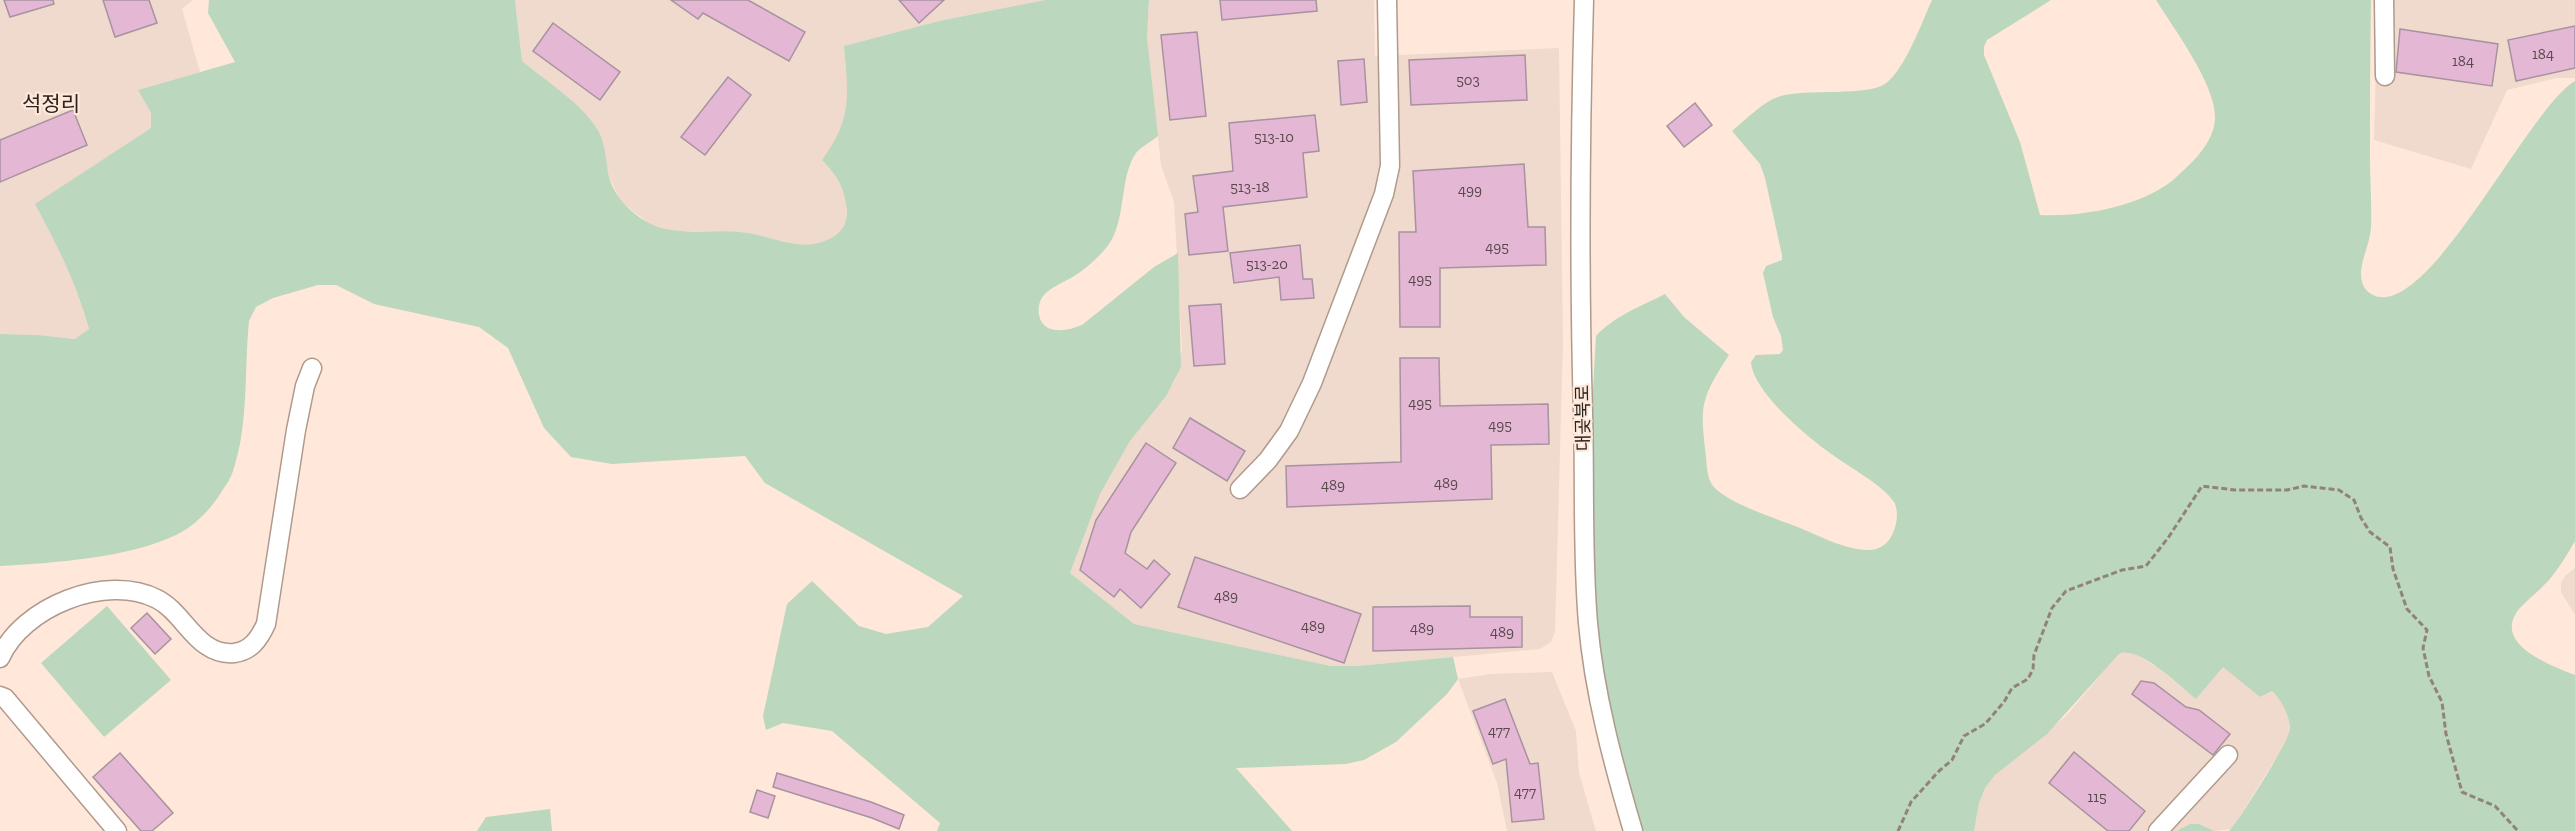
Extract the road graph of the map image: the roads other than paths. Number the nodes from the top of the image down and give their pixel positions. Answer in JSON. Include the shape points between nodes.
{"nodes":[{"id":1,"x":1387,"y":0,"type":"edge"},
{"id":2,"x":1584,"y":0,"type":"edge"},
{"id":3,"x":2384,"y":0,"type":"edge"},
{"id":4,"x":2385,"y":76,"type":"dead end"},
{"id":5,"x":312,"y":368,"type":"dead end"},
{"id":6,"x":1240,"y":489,"type":"dead end"},
{"id":7,"x":0,"y":658,"type":"edge"},
{"id":8,"x":0,"y":696,"type":"edge"},
{"id":9,"x":2228,"y":755,"type":"dead end"},
{"id":10,"x":117,"y":831,"type":"edge"},
{"id":11,"x":1633,"y":831,"type":"edge"},
{"id":12,"x":2158,"y":831,"type":"edge"}],
"edges":[{"from":1,"to":6,"type":"street","via":[[1390,166],[1384,194],[1312,383],[1289,432]]},
{"from":2,"to":11,"type":"street","name":"대곶북로","via":[[1581,324],[1588,623],[1616,773]]},
{"from":3,"to":4,"type":"street"},
{"from":5,"to":7,"type":"street","via":[[296,430],[266,624],[252,646],[227,653],[212,649],[160,600],[140,593],[110,591],[72,597],[52,606],[10,641]]},
{"from":8,"to":10,"type":"street"},
{"from":9,"to":12,"type":"street"}]}
